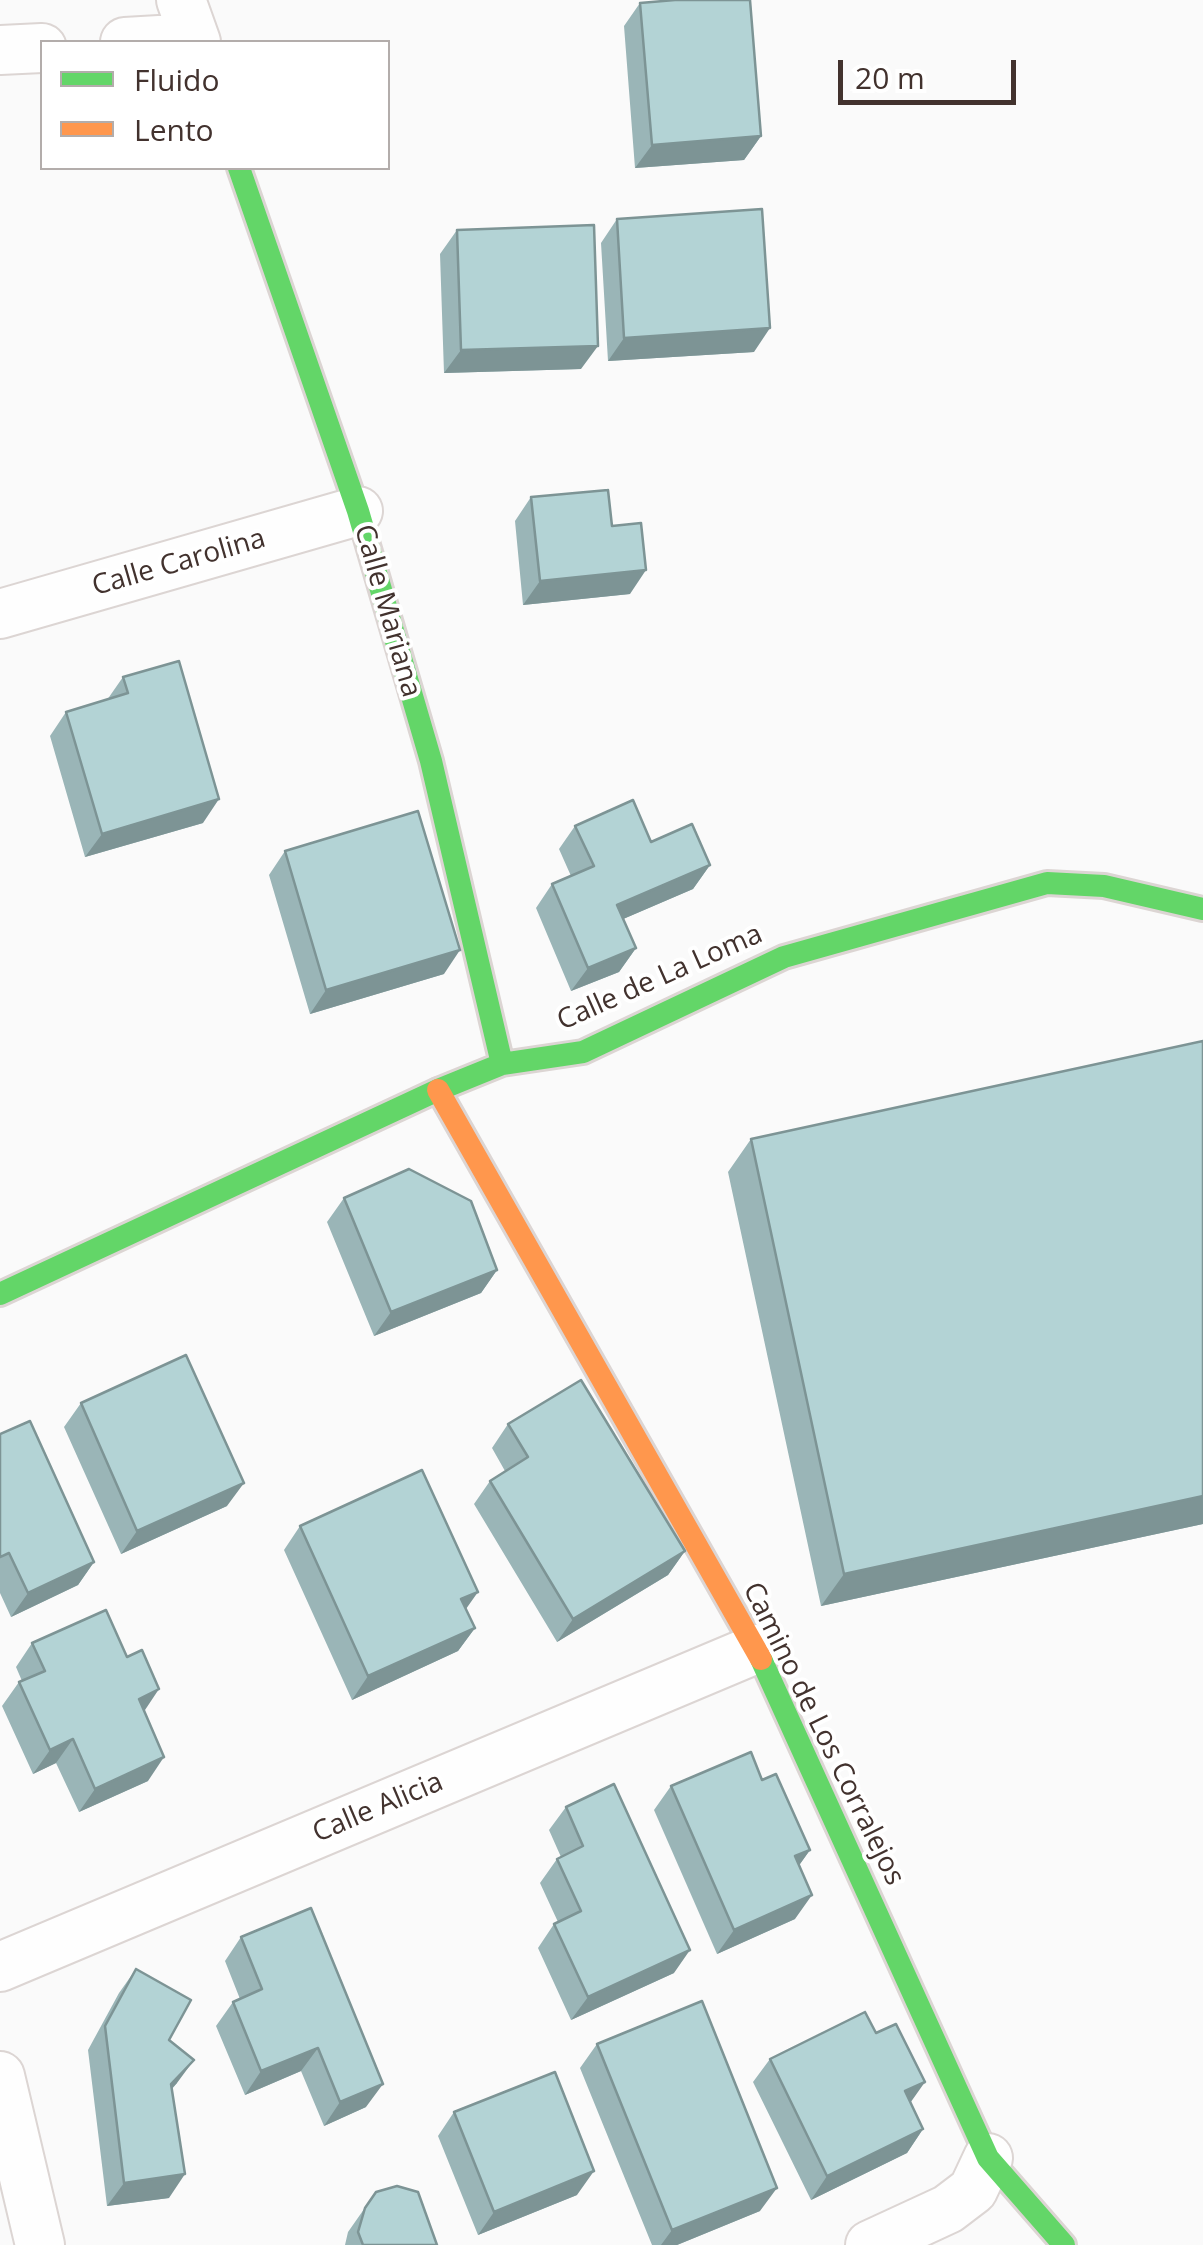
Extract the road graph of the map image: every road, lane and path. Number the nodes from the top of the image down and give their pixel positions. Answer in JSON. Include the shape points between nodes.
{"nodes":[{"id":1,"x":190,"y":27,"type":"edge"},
{"id":2,"x":134,"y":40,"type":"edge"},
{"id":3,"x":40,"y":48,"type":"edge"},
{"id":4,"x":0,"y":50,"type":"edge"},
{"id":5,"x":240,"y":170,"type":"edge"},
{"id":6,"x":358,"y":510,"type":"junction"},
{"id":7,"x":0,"y":614,"type":"edge"},
{"id":8,"x":1203,"y":909,"type":"edge"},
{"id":9,"x":502,"y":1064,"type":"junction"},
{"id":10,"x":438,"y":1090,"type":"junction"},
{"id":11,"x":0,"y":1294,"type":"edge"},
{"id":12,"x":756,"y":1650,"type":"junction"},
{"id":13,"x":0,"y":1967,"type":"edge"},
{"id":14,"x":0,"y":2076,"type":"edge"},
{"id":15,"x":988,"y":2158,"type":"junction"},
{"id":16,"x":40,"y":2245,"type":"edge"},
{"id":17,"x":870,"y":2245,"type":"edge"},
{"id":18,"x":1064,"y":2245,"type":"edge"}],
"edges":[{"from":1,"to":2,"type":"street"},
{"from":3,"to":4,"type":"street"},
{"from":5,"to":6,"type":"street","name":"Calle Mariana"},
{"from":6,"to":7,"type":"street","name":"Calle Carolina"},
{"from":6,"to":9,"type":"street","name":"Calle Mariana","via":[[431,760]]},
{"from":8,"to":9,"type":"street","name":"Calle de La Loma","via":[[1104,886],[1046,884],[784,957],[583,1052]]},
{"from":9,"to":10,"type":"street","name":"Calle de La Loma"},
{"from":10,"to":11,"type":"street","name":"Calle de La Loma"},
{"from":10,"to":12,"type":"street","name":"Camino de Los Corralejos"},
{"from":12,"to":13,"type":"street","name":"Calle Alicia"},
{"from":12,"to":15,"type":"street","name":"Camino de Los Corralejos"},
{"from":14,"to":16,"type":"street"},
{"from":15,"to":17,"type":"street","via":[[973,2190],[948,2209]]},
{"from":15,"to":18,"type":"street","name":"Camino de Los Corralejos"}]}
